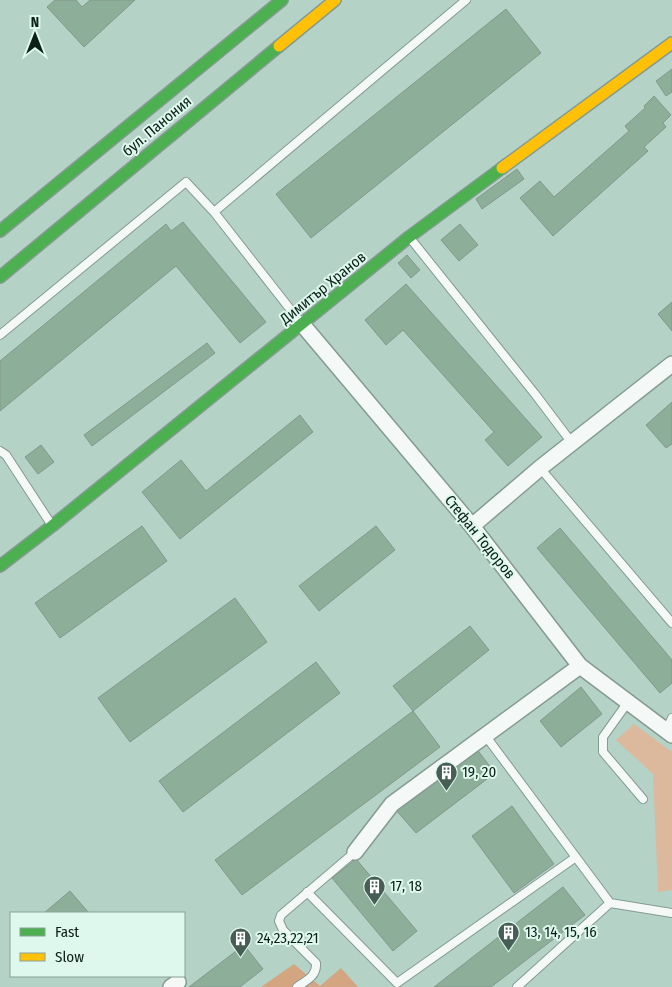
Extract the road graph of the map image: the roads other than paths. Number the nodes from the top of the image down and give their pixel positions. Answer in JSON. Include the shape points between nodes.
{"nodes":[{"id":1,"x":282,"y":0,"type":"edge"},
{"id":2,"x":335,"y":0,"type":"edge"},
{"id":3,"x":466,"y":0,"type":"edge"},
{"id":4,"x":672,"y":43,"type":"edge"},
{"id":5,"x":214,"y":212,"type":"junction"},
{"id":6,"x":0,"y":231,"type":"edge"},
{"id":7,"x":409,"y":237,"type":"junction"},
{"id":8,"x":0,"y":277,"type":"edge"},
{"id":9,"x":302,"y":324,"type":"junction"},
{"id":10,"x":0,"y":335,"type":"edge"},
{"id":11,"x":672,"y":364,"type":"edge"},
{"id":12,"x":572,"y":443,"type":"junction"},
{"id":13,"x":0,"y":451,"type":"edge"},
{"id":14,"x":540,"y":468,"type":"junction"},
{"id":15,"x":52,"y":526,"type":"junction"},
{"id":16,"x":472,"y":526,"type":"junction"},
{"id":17,"x":0,"y":566,"type":"edge"},
{"id":18,"x":672,"y":623,"type":"edge"},
{"id":19,"x":580,"y":666,"type":"junction"},
{"id":20,"x":628,"y":702,"type":"junction"},
{"id":21,"x":670,"y":728,"type":"edge"},
{"id":22,"x":485,"y":735,"type":"junction"},
{"id":23,"x":643,"y":799,"type":"dead end"},
{"id":24,"x":355,"y":852,"type":"joint"},
{"id":25,"x":576,"y":857,"type":"junction"},
{"id":26,"x":307,"y":892,"type":"junction"},
{"id":27,"x":610,"y":904,"type":"junction"},
{"id":28,"x":672,"y":913,"type":"edge"},
{"id":29,"x":396,"y":985,"type":"edge"},
{"id":30,"x":297,"y":987,"type":"edge"},
{"id":31,"x":517,"y":987,"type":"edge"}],
"edges":[{"from":1,"to":6,"type":"street","name":"бул. Панония"},
{"from":2,"to":8,"type":"street","name":"бул. Панония"},
{"from":3,"to":5,"type":"lane"},
{"from":4,"to":7,"type":"street","name":"Димитър Хранов"},
{"from":5,"to":9,"type":"lane"},
{"from":5,"to":10,"type":"lane","via":[[186,182]]},
{"from":7,"to":9,"type":"street","name":"Димитър Хранов"},
{"from":7,"to":12,"type":"lane"},
{"from":9,"to":15,"type":"street","name":"Димитър Хранов"},
{"from":9,"to":16,"type":"street","name":"Стефан Тодоров"},
{"from":11,"to":12,"type":"street"},
{"from":12,"to":14,"type":"street"},
{"from":13,"to":15,"type":"lane","via":[[6,455]]},
{"from":14,"to":16,"type":"street"},
{"from":14,"to":18,"type":"lane"},
{"from":15,"to":17,"type":"street","name":"Димитър Хранов"},
{"from":16,"to":19,"type":"street","name":"Стефан Тодоров"},
{"from":19,"to":20,"type":"street","name":"Стефан Тодоров"},
{"from":19,"to":22,"type":"street"},
{"from":20,"to":21,"type":"street","name":"Стефан Тодоров"},
{"from":20,"to":23,"type":"lane","via":[[603,737],[603,752]]},
{"from":22,"to":24,"type":"street","via":[[392,804]]},
{"from":22,"to":25,"type":"lane"},
{"from":24,"to":26,"type":"lane"},
{"from":25,"to":27,"type":"lane"},
{"from":25,"to":29,"type":"lane"},
{"from":26,"to":29,"type":"lane"},
{"from":26,"to":30,"type":"lane","via":[[284,912],[279,921],[283,930],[316,963],[314,976]]},
{"from":27,"to":28,"type":"lane"},
{"from":27,"to":31,"type":"lane"}]}
